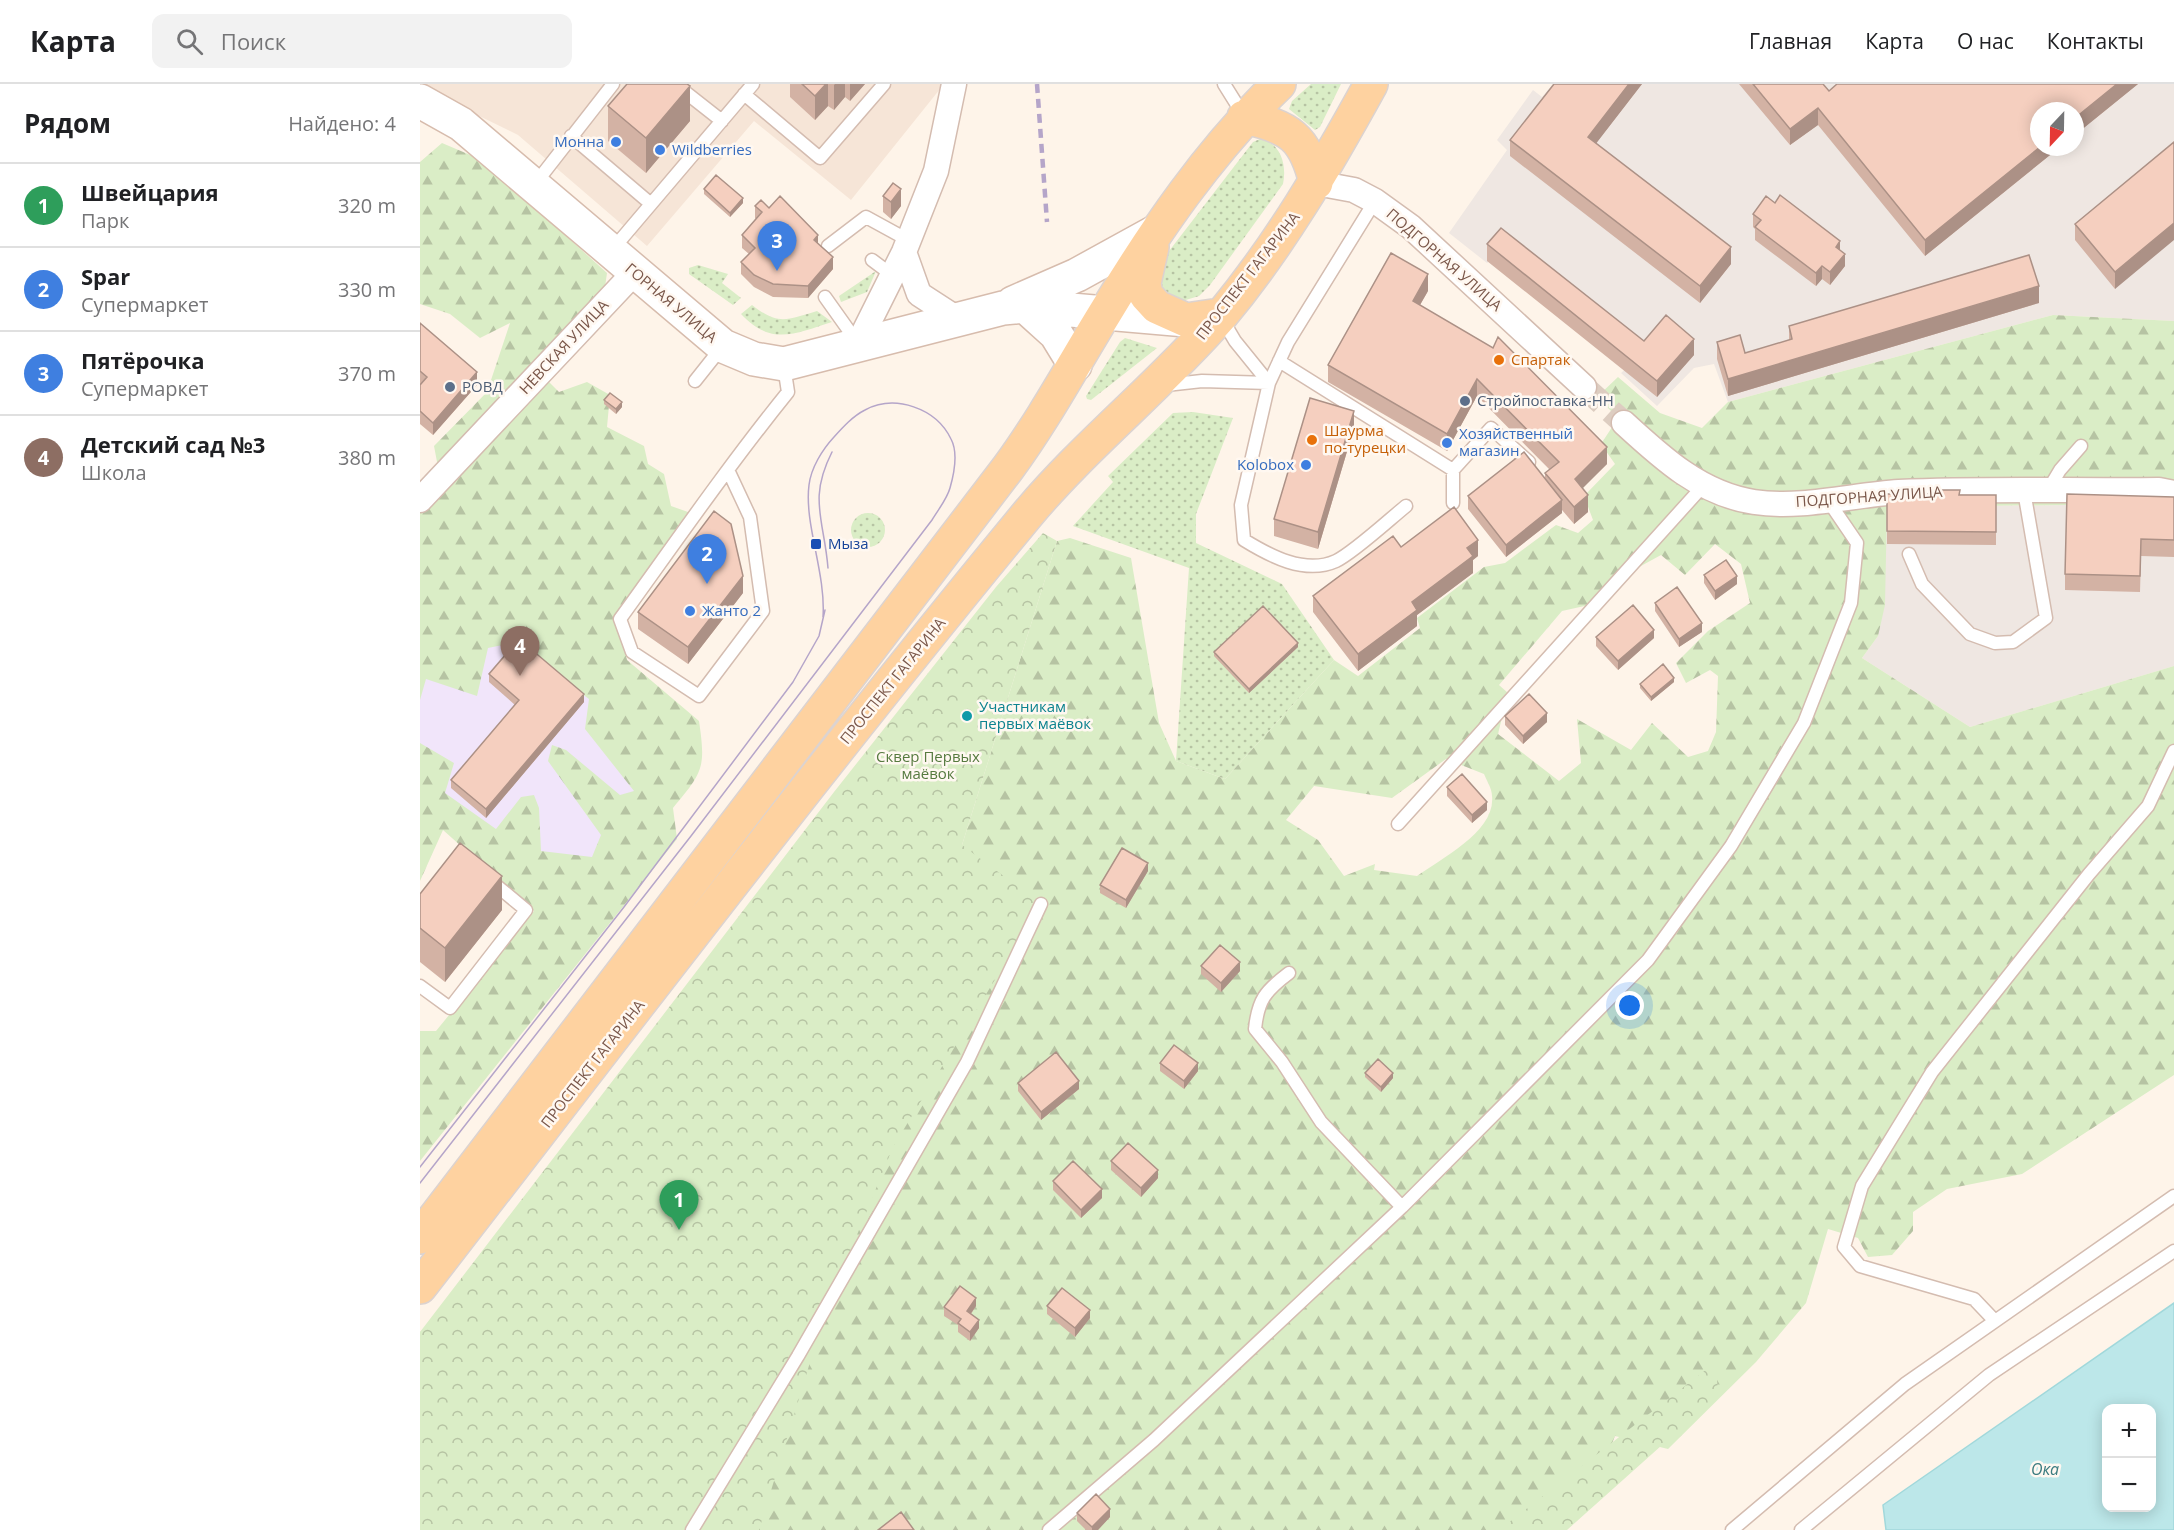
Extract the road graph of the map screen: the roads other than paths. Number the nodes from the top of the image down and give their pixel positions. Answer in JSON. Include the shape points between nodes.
{"nodes":[{"id":1,"x":675,"y":84,"type":"edge"},
{"id":2,"x":753,"y":84,"type":"edge"},
{"id":3,"x":884,"y":84,"type":"edge"},
{"id":4,"x":1224,"y":84,"type":"edge"},
{"id":5,"x":1278,"y":84,"type":"edge"},
{"id":6,"x":1371,"y":84,"type":"edge"},
{"id":7,"x":953,"y":85,"type":"edge"},
{"id":8,"x":606,"y":86,"type":"edge"},
{"id":9,"x":744,"y":94,"type":"junction"},
{"id":10,"x":420,"y":101,"type":"edge"},
{"id":11,"x":1244,"y":117,"type":"junction"},
{"id":12,"x":722,"y":121,"type":"junction"},
{"id":13,"x":571,"y":136,"type":"junction"},
{"id":14,"x":1316,"y":183,"type":"junction"},
{"id":15,"x":534,"y":185,"type":"junction"},
{"id":16,"x":1375,"y":201,"type":"junction"},
{"id":17,"x":651,"y":204,"type":"junction"},
{"id":18,"x":1157,"y":231,"type":"junction"},
{"id":19,"x":828,"y":246,"type":"dead end"},
{"id":20,"x":906,"y":246,"type":"junction"},
{"id":21,"x":610,"y":252,"type":"junction"},
{"id":22,"x":872,"y":260,"type":"dead end"},
{"id":23,"x":634,"y":273,"type":"junction"},
{"id":24,"x":892,"y":275,"type":"junction"},
{"id":25,"x":825,"y":297,"type":"dead end"},
{"id":26,"x":1014,"y":307,"type":"junction"},
{"id":27,"x":1104,"y":314,"type":"junction"},
{"id":28,"x":1221,"y":315,"type":"junction"},
{"id":29,"x":956,"y":318,"type":"junction"},
{"id":30,"x":1186,"y":320,"type":"junction"},
{"id":31,"x":858,"y":344,"type":"junction"},
{"id":32,"x":723,"y":346,"type":"junction"},
{"id":33,"x":1279,"y":361,"type":"junction"},
{"id":34,"x":784,"y":364,"type":"junction"},
{"id":35,"x":1075,"y":365,"type":"junction"},
{"id":36,"x":695,"y":381,"type":"dead end"},
{"id":37,"x":1269,"y":383,"type":"junction"},
{"id":38,"x":1155,"y":387,"type":"junction"},
{"id":39,"x":1584,"y":387,"type":"tunnel mouth"},
{"id":40,"x":1624,"y":423,"type":"tunnel mouth"},
{"id":41,"x":2081,"y":446,"type":"dead end"},
{"id":42,"x":1529,"y":462,"type":"edge"},
{"id":43,"x":728,"y":470,"type":"junction"},
{"id":44,"x":1453,"y":470,"type":"junction"},
{"id":45,"x":1703,"y":486,"type":"junction"},
{"id":46,"x":2024,"y":491,"type":"junction"},
{"id":47,"x":2048,"y":491,"type":"junction"},
{"id":48,"x":2174,"y":493,"type":"edge"},
{"id":49,"x":420,"y":500,"type":"edge"},
{"id":50,"x":1827,"y":500,"type":"junction"},
{"id":51,"x":1453,"y":502,"type":"dead end"},
{"id":52,"x":1406,"y":506,"type":"dead end"},
{"id":53,"x":1909,"y":554,"type":"dead end"},
{"id":54,"x":2174,"y":751,"type":"edge"},
{"id":55,"x":1398,"y":824,"type":"dead end"},
{"id":56,"x":483,"y":874,"type":"edge"},
{"id":57,"x":1041,"y":904,"type":"dead end"},
{"id":58,"x":1289,"y":973,"type":"dead end"},
{"id":59,"x":420,"y":986,"type":"edge"},
{"id":60,"x":2174,"y":1196,"type":"edge"},
{"id":61,"x":1402,"y":1207,"type":"junction"},
{"id":62,"x":420,"y":1237,"type":"edge"},
{"id":63,"x":2174,"y":1251,"type":"edge"},
{"id":64,"x":420,"y":1287,"type":"edge"},
{"id":65,"x":1994,"y":1320,"type":"junction"},
{"id":66,"x":692,"y":1530,"type":"edge"},
{"id":67,"x":1049,"y":1530,"type":"edge"},
{"id":68,"x":1732,"y":1530,"type":"edge"},
{"id":69,"x":1801,"y":1530,"type":"edge"}],
"edges":[{"from":1,"to":12,"type":"lane"},
{"from":2,"to":9,"type":"lane"},
{"from":3,"to":9,"type":"lane","via":[[820,158]]},
{"from":4,"to":11,"type":"lane"},
{"from":5,"to":11,"type":"main road","name":"ПРОСПЕКТ ГАГАРИНА"},
{"from":6,"to":14,"type":"main road","name":"ПРОСПЕКТ ГАГАРИНА"},
{"from":7,"to":20,"type":"street","via":[[936,171]]},
{"from":8,"to":13,"type":"lane"},
{"from":9,"to":12,"type":"lane"},
{"from":10,"to":15,"type":"main road","name":"ГОРНАЯ УЛИЦА","via":[[461,124]]},
{"from":11,"to":14,"type":"main road","via":[[1276,124],[1298,139],[1310,159]]},
{"from":11,"to":18,"type":"main road","name":"ПРОСПЕКТ ГАГАРИНА"},
{"from":12,"to":17,"type":"lane"},
{"from":13,"to":15,"type":"lane"},
{"from":13,"to":17,"type":"lane"},
{"from":14,"to":16,"type":"street","name":"ПОДГОРНАЯ УЛИЦА","via":[[1354,190]]},
{"from":14,"to":28,"type":"main road","name":"ПРОСПЕКТ ГАГАРИНА"},
{"from":15,"to":21,"type":"main road","name":"ГОРНАЯ УЛИЦА"},
{"from":16,"to":33,"type":"lane"},
{"from":16,"to":39,"type":"street","name":"ПОДГОРНАЯ УЛИЦА","via":[[1456,267]]},
{"from":17,"to":21,"type":"lane"},
{"from":18,"to":26,"type":"main road","name":"ГОРНАЯ УЛИЦА"},
{"from":18,"to":27,"type":"main road","name":"ПРОСПЕКТ ГАГАРИНА"},
{"from":18,"to":30,"type":"main road","name":"ПРОСПЕКТ ГАГАРИНА","via":[[1146,269],[1146,295],[1156,307]]},
{"from":19,"to":20,"type":"lane","via":[[866,217]]},
{"from":20,"to":24,"type":"street"},
{"from":20,"to":29,"type":"street","via":[[919,294]]},
{"from":21,"to":23,"type":"main road","name":"ГОРНАЯ УЛИЦА"},
{"from":22,"to":24,"type":"lane"},
{"from":23,"to":32,"type":"main road","name":"ГОРНАЯ УЛИЦА"},
{"from":23,"to":49,"type":"street","name":"НЕВСКАЯ УЛИЦА"},
{"from":24,"to":31,"type":"street"},
{"from":25,"to":31,"type":"lane"},
{"from":26,"to":27,"type":"main road","name":"ГОРНАЯ УЛИЦА"},
{"from":26,"to":29,"type":"main road","name":"ГОРНАЯ УЛИЦА"},
{"from":26,"to":35,"type":"main road","via":[[1056,334]]},
{"from":27,"to":30,"type":"main road","name":"ГОРНАЯ УЛИЦА"},
{"from":27,"to":35,"type":"main road","name":"ПРОСПЕКТ ГАГАРИНА"},
{"from":28,"to":30,"type":"main road"},
{"from":28,"to":37,"type":"lane","via":[[1235,341]]},
{"from":28,"to":38,"type":"main road","name":"ПРОСПЕКТ ГАГАРИНА"},
{"from":29,"to":31,"type":"main road","name":"ГОРНАЯ УЛИЦА"},
{"from":31,"to":34,"type":"main road","name":"ГОРНАЯ УЛИЦА"},
{"from":32,"to":34,"type":"main road","name":"ГОРНАЯ УЛИЦА","via":[[754,359]]},
{"from":32,"to":36,"type":"lane"},
{"from":33,"to":37,"type":"lane"},
{"from":33,"to":44,"type":"lane"},
{"from":34,"to":43,"type":"lane","via":[[788,392]]},
{"from":35,"to":62,"type":"main road","name":"ПРОСПЕКТ ГАГАРИНА","via":[[1038,428],[1008,468]]},
{"from":37,"to":38,"type":"lane","via":[[1202,381]]},
{"from":37,"to":52,"type":"lane","via":[[1241,505],[1244,540],[1270,557],[1309,566],[1336,561]]},
{"from":38,"to":64,"type":"main road","name":"ПРОСПЕКТ ГАГАРИНА","via":[[1029,513],[861,718]]},
{"from":40,"to":45,"type":"street","name":"ПОДГОРНАЯ УЛИЦА","via":[[1664,459]]},
{"from":41,"to":47,"type":"lane"},
{"from":42,"to":44,"type":"lane","via":[[1491,428]]},
{"from":43,"to":43,"type":"lane","via":[[750,517],[764,610],[699,696],[632,652],[621,619]]},
{"from":44,"to":51,"type":"lane"},
{"from":45,"to":50,"type":"street","name":"ПОДГОРНАЯ УЛИЦА","via":[[1753,502]]},
{"from":45,"to":55,"type":"lane"},
{"from":46,"to":47,"type":"street","name":"ПОДГОРНАЯ УЛИЦА"},
{"from":46,"to":50,"type":"street","name":"ПОДГОРНАЯ УЛИЦА","via":[[1900,492]]},
{"from":46,"to":53,"type":"lane","via":[[2046,618],[2013,642],[1995,643],[1970,634],[1922,584]]},
{"from":47,"to":48,"type":"street","name":"ПОДГОРНАЯ УЛИЦА"},
{"from":50,"to":61,"type":"lane","via":[[1857,543],[1851,603],[1804,723],[1731,846],[1648,960]]},
{"from":54,"to":65,"type":"lane","via":[[2148,806],[1932,1072],[1863,1186],[1844,1247],[1860,1266],[1974,1299]]},
{"from":56,"to":59,"type":"lane","via":[[526,910],[450,1008]]},
{"from":57,"to":66,"type":"lane","via":[[962,1072]]},
{"from":58,"to":61,"type":"lane","via":[[1269,988],[1257,1008],[1255,1029],[1321,1122]]},
{"from":60,"to":65,"type":"lane"},
{"from":61,"to":67,"type":"lane","via":[[1154,1440]]},
{"from":63,"to":69,"type":"lane","via":[[1989,1375]]},
{"from":65,"to":68,"type":"lane","via":[[1905,1384]]}]}
